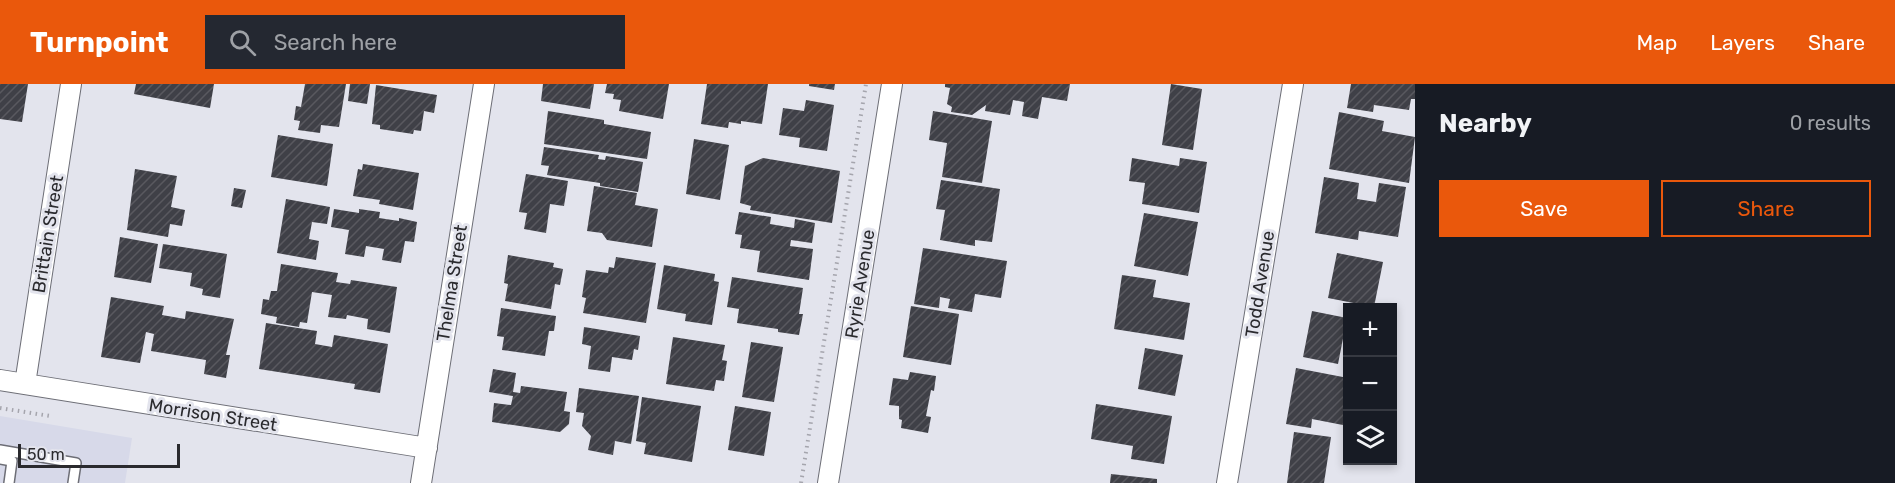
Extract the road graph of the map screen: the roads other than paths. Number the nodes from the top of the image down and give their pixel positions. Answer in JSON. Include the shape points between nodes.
{"nodes":[{"id":1,"x":71,"y":84,"type":"edge"},
{"id":2,"x":484,"y":84,"type":"edge"},
{"id":3,"x":892,"y":84,"type":"edge"},
{"id":4,"x":1293,"y":84,"type":"edge"},
{"id":5,"x":0,"y":380,"type":"edge"},
{"id":6,"x":25,"y":384,"type":"junction"},
{"id":7,"x":427,"y":448,"type":"junction"},
{"id":8,"x":0,"y":450,"type":"edge"},
{"id":9,"x":0,"y":459,"type":"edge"},
{"id":10,"x":9,"y":483,"type":"edge"},
{"id":11,"x":74,"y":483,"type":"edge"},
{"id":12,"x":421,"y":483,"type":"edge"},
{"id":13,"x":828,"y":483,"type":"edge"},
{"id":14,"x":1227,"y":483,"type":"edge"}],
"edges":[{"from":1,"to":6,"type":"street","name":"Brittain Street"},
{"from":2,"to":7,"type":"street","name":"Thelma Street"},
{"from":3,"to":13,"type":"street","name":"Ryrie Avenue"},
{"from":4,"to":14,"type":"street","name":"Todd Avenue"},
{"from":5,"to":6,"type":"street","name":"Morrison Street"},
{"from":6,"to":7,"type":"street","name":"Morrison Street"},
{"from":7,"to":12,"type":"street","name":"Thelma Street"},
{"from":8,"to":11,"type":"lane","via":[[76,463]]},
{"from":9,"to":10,"type":"lane","via":[[12,461]]}]}
